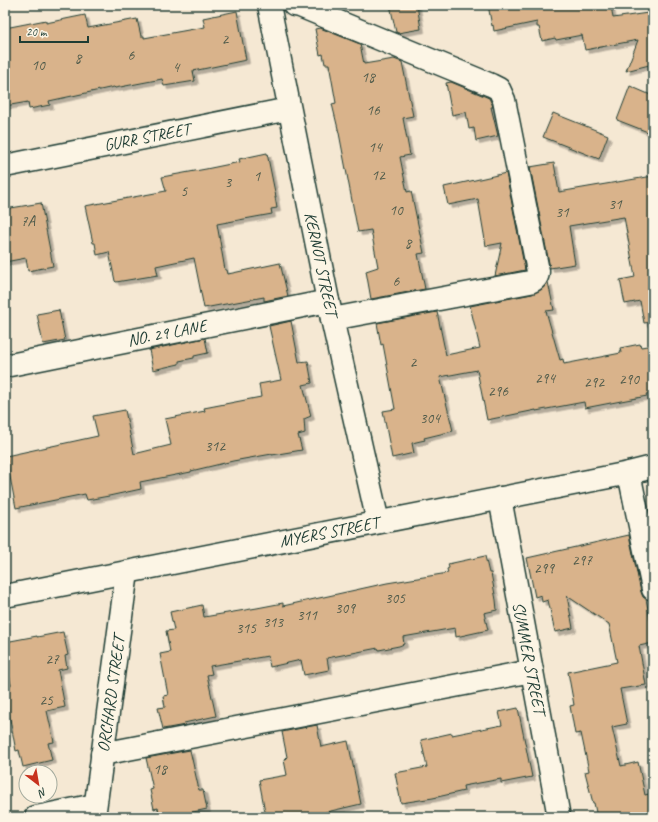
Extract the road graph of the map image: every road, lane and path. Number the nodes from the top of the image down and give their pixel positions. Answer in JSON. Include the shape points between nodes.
{"nodes":[{"id":1,"x":291,"y":5,"type":"edge"},
{"id":2,"x":294,"y":5,"type":"edge"},
{"id":3,"x":269,"y":6,"type":"edge"},
{"id":4,"x":289,"y":109,"type":"junction"},
{"id":5,"x":5,"y":166,"type":"edge"},
{"id":6,"x":330,"y":310,"type":"junction"},
{"id":7,"x":5,"y":366,"type":"edge"},
{"id":8,"x":653,"y":467,"type":"edge"},
{"id":9,"x":629,"y":473,"type":"junction"},
{"id":10,"x":500,"y":498,"type":"junction"},
{"id":11,"x":378,"y":522,"type":"junction"},
{"id":12,"x":127,"y":572,"type":"junction"},
{"id":13,"x":653,"y":589,"type":"edge"},
{"id":14,"x":5,"y":596,"type":"edge"},
{"id":15,"x":532,"y":671,"type":"junction"},
{"id":16,"x":102,"y":754,"type":"junction"},
{"id":17,"x":95,"y":811,"type":"edge"},
{"id":18,"x":36,"y":817,"type":"edge"},
{"id":19,"x":559,"y":817,"type":"edge"}],
"edges":[{"from":1,"to":3,"type":"street"},
{"from":2,"to":6,"type":"street","name":"NO. 29 LANE","via":[[499,89],[504,100],[538,271],[537,278],[530,282]]},
{"from":3,"to":4,"type":"street","name":"KERNOT STREET"},
{"from":4,"to":5,"type":"street","name":"GURR STREET"},
{"from":4,"to":6,"type":"street","name":"KERNOT STREET"},
{"from":6,"to":7,"type":"street","name":"NO. 29 LANE"},
{"from":6,"to":11,"type":"street","name":"KERNOT STREET"},
{"from":8,"to":9,"type":"street","name":"MYERS STREET"},
{"from":9,"to":10,"type":"street","name":"MYERS STREET"},
{"from":9,"to":13,"type":"street"},
{"from":10,"to":11,"type":"street","name":"MYERS STREET"},
{"from":10,"to":15,"type":"street","name":"SUMMER STREET"},
{"from":11,"to":12,"type":"street","name":"MYERS STREET"},
{"from":12,"to":14,"type":"street","name":"MYERS STREET"},
{"from":12,"to":16,"type":"street","name":"ORCHARD STREET"},
{"from":15,"to":16,"type":"street"},
{"from":15,"to":19,"type":"street","name":"SUMMER STREET"},
{"from":16,"to":17,"type":"street","name":"ORCHARD STREET"},
{"from":17,"to":18,"type":"street"}]}
